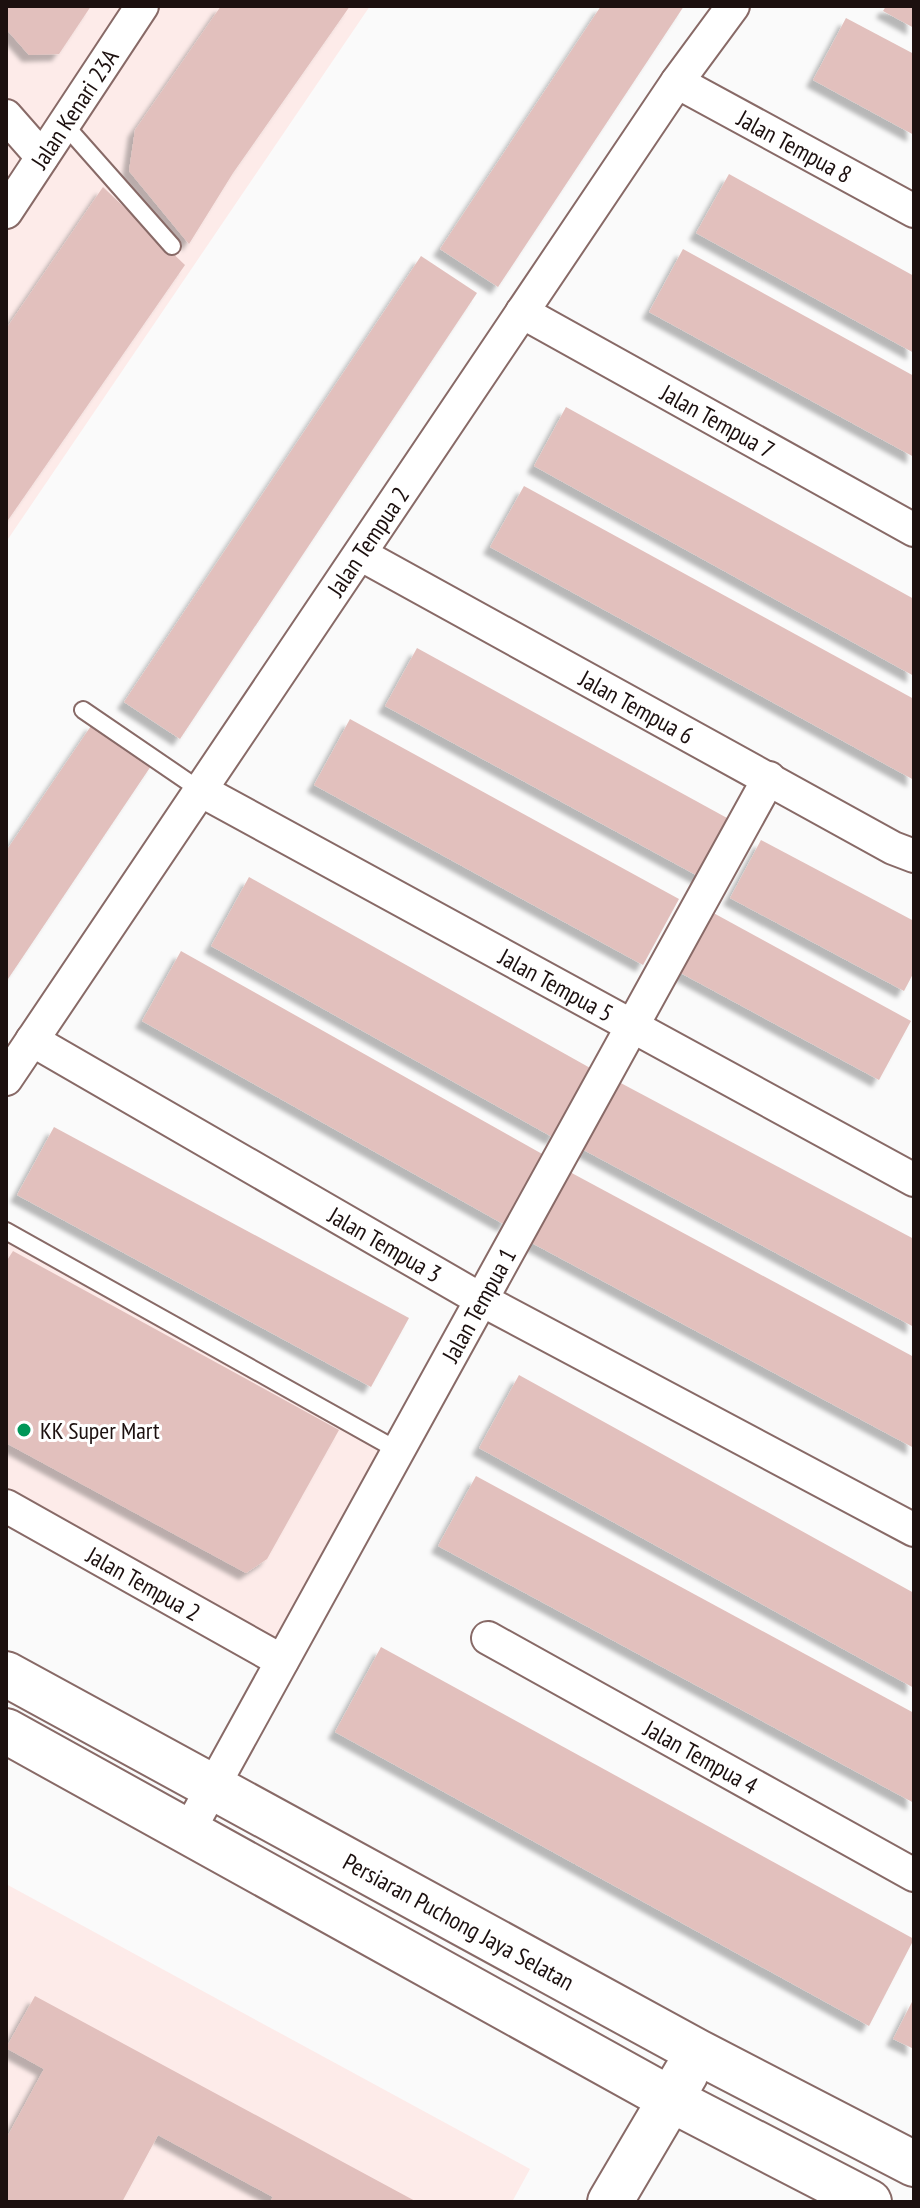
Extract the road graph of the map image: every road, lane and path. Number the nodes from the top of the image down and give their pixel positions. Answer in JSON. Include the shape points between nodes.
{"nodes":[{"id":1,"x":142,"y":6,"type":"edge"},
{"id":2,"x":733,"y":6,"type":"edge"},
{"id":3,"x":677,"y":82,"type":"junction"},
{"id":4,"x":6,"y":116,"type":"edge"},
{"id":5,"x":64,"y":124,"type":"junction"},
{"id":6,"x":42,"y":157,"type":"junction"},
{"id":7,"x":914,"y":211,"type":"edge"},
{"id":8,"x":6,"y":212,"type":"edge"},
{"id":9,"x":172,"y":246,"type":"dead end"},
{"id":10,"x":522,"y":312,"type":"junction"},
{"id":11,"x":914,"y":530,"type":"edge"},
{"id":12,"x":360,"y":554,"type":"junction"},
{"id":13,"x":83,"y":710,"type":"dead end"},
{"id":14,"x":769,"y":778,"type":"junction"},
{"id":15,"x":200,"y":790,"type":"junction"},
{"id":16,"x":914,"y":856,"type":"edge"},
{"id":17,"x":630,"y":1026,"type":"junction"},
{"id":18,"x":32,"y":1040,"type":"junction"},
{"id":19,"x":6,"y":1079,"type":"edge"},
{"id":20,"x":914,"y":1180,"type":"edge"},
{"id":21,"x":6,"y":1231,"type":"edge"},
{"id":22,"x":480,"y":1299,"type":"junction"},
{"id":23,"x":397,"y":1450,"type":"junction"},
{"id":24,"x":6,"y":1506,"type":"edge"},
{"id":25,"x":914,"y":1530,"type":"edge"},
{"id":26,"x":488,"y":1638,"type":"dead end"},
{"id":27,"x":282,"y":1661,"type":"junction"},
{"id":28,"x":6,"y":1674,"type":"edge"},
{"id":29,"x":6,"y":1731,"type":"edge"},
{"id":30,"x":214,"y":1785,"type":"junction"},
{"id":31,"x":188,"y":1832,"type":"junction"},
{"id":32,"x":914,"y":1875,"type":"edge"},
{"id":33,"x":698,"y":2052,"type":"junction"},
{"id":34,"x":670,"y":2099,"type":"junction"},
{"id":35,"x":914,"y":2164,"type":"edge"},
{"id":36,"x":610,"y":2202,"type":"edge"},
{"id":37,"x":869,"y":2202,"type":"edge"}],
"edges":[{"from":1,"to":5,"type":"street","name":"Jalan Kenari 23A"},
{"from":2,"to":3,"type":"street","name":"Jalan Tempua 2"},
{"from":3,"to":7,"type":"street","name":"Jalan Tempua 8"},
{"from":3,"to":10,"type":"street","name":"Jalan Tempua 2"},
{"from":4,"to":6,"type":"street"},
{"from":5,"to":6,"type":"street","name":"Jalan Kenari 23A"},
{"from":5,"to":9,"type":"lane"},
{"from":6,"to":8,"type":"street","name":"Jalan Kenari 23A"},
{"from":10,"to":11,"type":"street","name":"Jalan Tempua 7"},
{"from":10,"to":12,"type":"street","name":"Jalan Tempua 2"},
{"from":12,"to":14,"type":"street","name":"Jalan Tempua 6"},
{"from":12,"to":15,"type":"street","name":"Jalan Tempua 2"},
{"from":13,"to":15,"type":"lane"},
{"from":14,"to":16,"type":"street","name":"Jalan Tempua 6"},
{"from":14,"to":17,"type":"street","name":"Jalan Tempua 1"},
{"from":15,"to":17,"type":"street","name":"Jalan Tempua 5"},
{"from":15,"to":18,"type":"street","name":"Jalan Tempua 2"},
{"from":17,"to":20,"type":"street","name":"Jalan Tempua 5"},
{"from":17,"to":22,"type":"street","name":"Jalan Tempua 1"},
{"from":18,"to":19,"type":"street","name":"Jalan Tempua 2"},
{"from":18,"to":22,"type":"street","name":"Jalan Tempua 3"},
{"from":21,"to":23,"type":"lane"},
{"from":22,"to":23,"type":"street","name":"Jalan Tempua 1"},
{"from":22,"to":25,"type":"street","name":"Jalan Tempua 3"},
{"from":23,"to":27,"type":"street","name":"Jalan Tempua 1"},
{"from":24,"to":27,"type":"street","name":"Jalan Tempua 2"},
{"from":26,"to":32,"type":"street","name":"Jalan Tempua 4"},
{"from":27,"to":30,"type":"street","name":"Jalan Tempua 1"},
{"from":28,"to":30,"type":"main road","name":"Persiaran Puchong Jaya Selatan"},
{"from":29,"to":31,"type":"main road"},
{"from":30,"to":31,"type":"street","name":"Jalan Tempua 1"},
{"from":30,"to":33,"type":"main road","name":"Persiaran Puchong Jaya Selatan"},
{"from":31,"to":34,"type":"main road"},
{"from":33,"to":34,"type":"main road"},
{"from":33,"to":35,"type":"main road","name":"Persiaran Puchong Jaya Selatan"},
{"from":34,"to":36,"type":"main road"},
{"from":34,"to":37,"type":"main road"}]}
